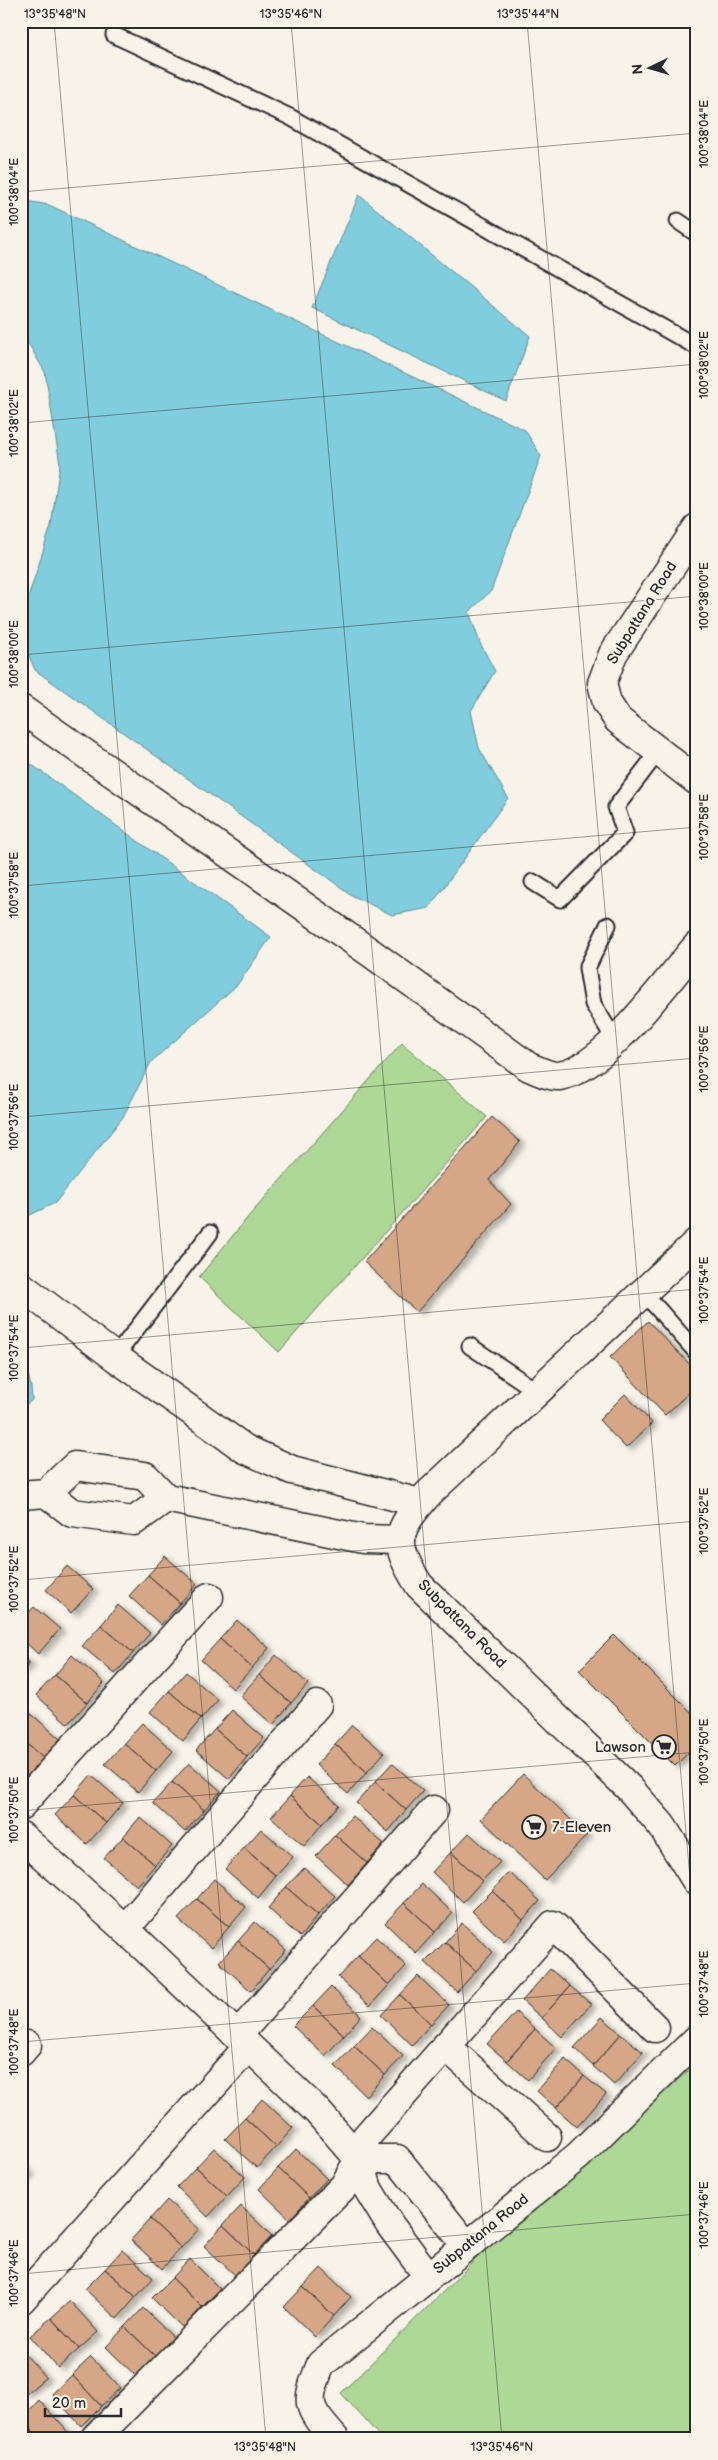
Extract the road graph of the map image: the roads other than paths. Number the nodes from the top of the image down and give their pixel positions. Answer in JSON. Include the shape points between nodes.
{"nodes":[{"id":1,"x":114,"y":35,"type":"dead end"},
{"id":2,"x":678,"y":221,"type":"dead end"},
{"id":3,"x":697,"y":234,"type":"edge"},
{"id":4,"x":697,"y":347,"type":"edge"},
{"id":5,"x":697,"y":528,"type":"edge"},
{"id":6,"x":21,"y":709,"type":"edge"},
{"id":7,"x":658,"y":752,"type":"junction"},
{"id":8,"x":697,"y":781,"type":"edge"},
{"id":9,"x":533,"y":882,"type":"dead end"},
{"id":10,"x":608,"y":925,"type":"dead end"},
{"id":11,"x":697,"y":946,"type":"edge"},
{"id":12,"x":616,"y":1042,"type":"junction"},
{"id":13,"x":210,"y":1233,"type":"dead end"},
{"id":14,"x":697,"y":1242,"type":"edge"},
{"id":15,"x":21,"y":1286,"type":"edge"},
{"id":16,"x":644,"y":1293,"type":"junction"},
{"id":17,"x":470,"y":1346,"type":"dead end"},
{"id":18,"x":697,"y":1353,"type":"edge"},
{"id":19,"x":115,"y":1357,"type":"junction"},
{"id":20,"x":538,"y":1392,"type":"junction"},
{"id":21,"x":34,"y":1494,"type":"edge"},
{"id":22,"x":166,"y":1498,"type":"junction"},
{"id":23,"x":420,"y":1503,"type":"junction"},
{"id":24,"x":400,"y":1540,"type":"junction"},
{"id":25,"x":209,"y":1597,"type":"dead end"},
{"id":26,"x":317,"y":1705,"type":"dead end"},
{"id":27,"x":21,"y":1805,"type":"edge"},
{"id":28,"x":434,"y":1810,"type":"dead end"},
{"id":29,"x":21,"y":1836,"type":"edge"},
{"id":30,"x":697,"y":1882,"type":"edge"},
{"id":31,"x":125,"y":1929,"type":"junction"},
{"id":32,"x":655,"y":2028,"type":"dead end"},
{"id":33,"x":697,"y":2039,"type":"edge"},
{"id":34,"x":242,"y":2041,"type":"junction"},
{"id":35,"x":446,"y":2046,"type":"junction"},
{"id":36,"x":547,"y":2137,"type":"dead end"},
{"id":37,"x":359,"y":2159,"type":"junction"},
{"id":38,"x":467,"y":2246,"type":"junction"},
{"id":39,"x":428,"y":2276,"type":"junction"},
{"id":40,"x":21,"y":2300,"type":"edge"},
{"id":41,"x":94,"y":2439,"type":"edge"},
{"id":42,"x":335,"y":2439,"type":"edge"}],
"edges":[{"from":1,"to":4,"type":"lane","via":[[290,117]]},
{"from":2,"to":3,"type":"lane"},
{"from":5,"to":7,"type":"street","name":"Subpattana Road","via":[[613,654],[602,683],[607,703],[618,720]]},
{"from":6,"to":12,"type":"street","via":[[363,947],[529,1068],[558,1077],[586,1065]]},
{"from":7,"to":8,"type":"street","name":"Subpattana Road"},
{"from":7,"to":9,"type":"lane","via":[[616,807],[625,834],[560,900]]},
{"from":10,"to":12,"type":"lane","via":[[587,968],[593,1004]]},
{"from":11,"to":12,"type":"street"},
{"from":13,"to":19,"type":"lane"},
{"from":14,"to":16,"type":"street"},
{"from":15,"to":19,"type":"street"},
{"from":16,"to":18,"type":"lane"},
{"from":16,"to":20,"type":"street"},
{"from":17,"to":20,"type":"lane"},
{"from":19,"to":23,"type":"street","via":[[245,1449],[292,1470]]},
{"from":20,"to":23,"type":"street"},
{"from":21,"to":22,"type":"street","via":[[72,1513],[134,1521]]},
{"from":21,"to":22,"type":"street","via":[[75,1466],[145,1476]]},
{"from":22,"to":24,"type":"street","via":[[363,1539]]},
{"from":23,"to":24,"type":"street","via":[[409,1516]]},
{"from":24,"to":30,"type":"street","name":"Subpattana Road","via":[[405,1562],[419,1585],[629,1788],[662,1826]]},
{"from":25,"to":27,"type":"street"},
{"from":26,"to":31,"type":"street"},
{"from":28,"to":34,"type":"street"},
{"from":29,"to":31,"type":"street"},
{"from":31,"to":34,"type":"street"},
{"from":32,"to":35,"type":"street","via":[[553,1925]]},
{"from":33,"to":38,"type":"street","name":"Subpattana Road","via":[[578,2156]]},
{"from":34,"to":37,"type":"street","via":[[317,2111]]},
{"from":34,"to":40,"type":"street"},
{"from":35,"to":36,"type":"street"},
{"from":35,"to":37,"type":"street","via":[[366,2137]]},
{"from":37,"to":38,"type":"street","via":[[397,2159]]},
{"from":37,"to":39,"type":"street","via":[[368,2189]]},
{"from":37,"to":41,"type":"street","via":[[344,2186]]},
{"from":38,"to":39,"type":"street","name":"Subpattana Road"},
{"from":39,"to":42,"type":"street","name":"Subpattana Road","via":[[321,2364],[310,2392],[312,2412]]}]}
